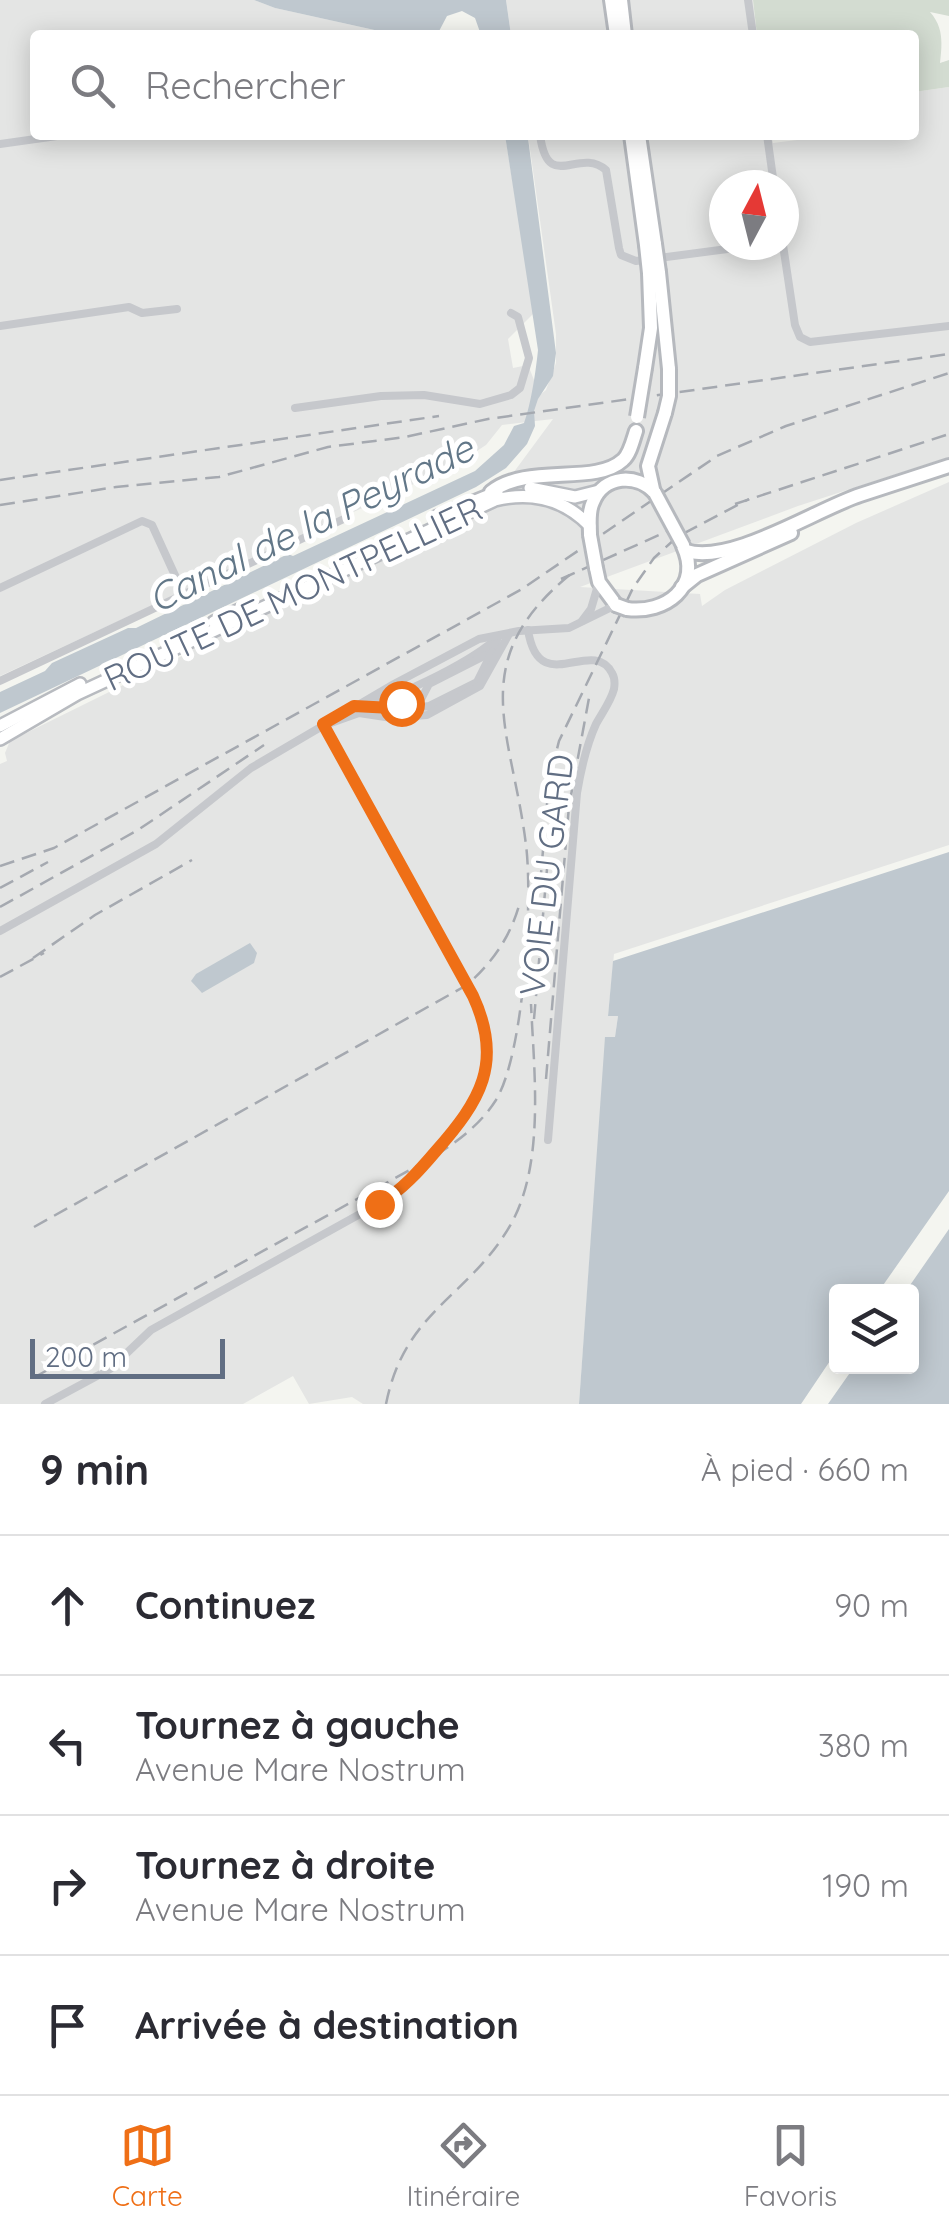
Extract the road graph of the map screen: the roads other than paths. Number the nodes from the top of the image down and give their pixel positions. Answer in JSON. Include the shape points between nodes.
{"nodes":[{"id":1,"x":748,"y":0,"type":"edge"},
{"id":2,"x":615,"y":4,"type":"edge"},
{"id":3,"x":614,"y":30,"type":"edge"},
{"id":4,"x":623,"y":30,"type":"edge"},
{"id":5,"x":751,"y":30,"type":"edge"},
{"id":6,"x":30,"y":140,"type":"edge"},
{"id":7,"x":540,"y":140,"type":"edge"},
{"id":8,"x":631,"y":140,"type":"edge"},
{"id":9,"x":640,"y":140,"type":"edge"},
{"id":10,"x":767,"y":140,"type":"edge"},
{"id":11,"x":0,"y":144,"type":"edge"},
{"id":12,"x":772,"y":170,"type":"edge"},
{"id":13,"x":651,"y":244,"type":"junction"},
{"id":14,"x":709,"y":251,"type":"edge"},
{"id":15,"x":785,"y":260,"type":"edge"},
{"id":16,"x":654,"y":273,"type":"junction"},
{"id":17,"x":177,"y":309,"type":"dead end"},
{"id":18,"x":510,"y":313,"type":"dead end"},
{"id":19,"x":0,"y":326,"type":"edge"},
{"id":20,"x":949,"y":326,"type":"edge"},
{"id":21,"x":295,"y":408,"type":"dead end"},
{"id":22,"x":637,"y":424,"type":"junction"},
{"id":23,"x":949,"y":466,"type":"edge"},
{"id":24,"x":618,"y":479,"type":"junction"},
{"id":25,"x":882,"y":488,"type":"junction"},
{"id":26,"x":654,"y":490,"type":"junction"},
{"id":27,"x":599,"y":491,"type":"junction"},
{"id":28,"x":491,"y":492,"type":"junction"},
{"id":29,"x":348,"y":517,"type":"dead end"},
{"id":30,"x":590,"y":531,"type":"junction"},
{"id":31,"x":684,"y":548,"type":"junction"},
{"id":32,"x":597,"y":575,"type":"junction"},
{"id":33,"x":682,"y":586,"type":"junction"},
{"id":34,"x":0,"y":588,"type":"edge"},
{"id":35,"x":184,"y":595,"type":"junction"},
{"id":36,"x":621,"y":607,"type":"junction"},
{"id":37,"x":582,"y":622,"type":"junction"},
{"id":38,"x":528,"y":630,"type":"junction"},
{"id":39,"x":510,"y":633,"type":"junction"},
{"id":40,"x":499,"y":636,"type":"junction"},
{"id":41,"x":492,"y":652,"type":"junction"},
{"id":42,"x":0,"y":682,"type":"edge"},
{"id":43,"x":354,"y":710,"type":"junction"},
{"id":44,"x":401,"y":713,"type":"junction"},
{"id":45,"x":323,"y":724,"type":"junction"},
{"id":46,"x":0,"y":726,"type":"edge"},
{"id":47,"x":0,"y":739,"type":"edge"},
{"id":48,"x":0,"y":931,"type":"edge"},
{"id":49,"x":548,"y":1140,"type":"dead end"},
{"id":50,"x":45,"y":1404,"type":"edge"}],
"edges":[{"from":1,"to":5,"type":"street"},
{"from":2,"to":3,"type":"main road"},
{"from":2,"to":4,"type":"main road"},
{"from":6,"to":11,"type":"street"},
{"from":7,"to":14,"type":"street","via":[[542,156],[555,166],[593,162],[606,170],[619,248],[628,259]]},
{"from":8,"to":13,"type":"main road"},
{"from":9,"to":13,"type":"main road"},
{"from":10,"to":12,"type":"street"},
{"from":13,"to":16,"type":"main road","bridge":true},
{"from":15,"to":20,"type":"street","via":[[795,324],[810,342]]},
{"from":16,"to":22,"type":"main road","bridge":true},
{"from":16,"to":26,"type":"main road","bridge":true,"via":[[669,368],[669,396],[648,466]]},
{"from":17,"to":19,"type":"street","via":[[142,313],[129,307]]},
{"from":18,"to":21,"type":"street","via":[[518,316],[529,351],[514,393],[480,404],[382,396]]},
{"from":22,"to":24,"type":"main road","via":[[634,458]]},
{"from":22,"to":28,"type":"main road","via":[[624,460],[614,465],[530,476]]},
{"from":23,"to":25,"type":"main road"},
{"from":24,"to":26,"type":"main road"},
{"from":24,"to":27,"type":"main road"},
{"from":25,"to":31,"type":"main road","via":[[724,552]]},
{"from":25,"to":33,"type":"main road"},
{"from":26,"to":31,"type":"main road","bridge":true},
{"from":27,"to":28,"type":"main road","name":"ROUTE DE MONTPELLIER","via":[[575,497],[532,488]]},
{"from":27,"to":30,"type":"main road"},
{"from":28,"to":46,"type":"main road","name":"ROUTE DE MONTPELLIER"},
{"from":29,"to":35,"type":"street"},
{"from":30,"to":32,"type":"main road","bridge":true},
{"from":30,"to":47,"type":"main road","name":"ROUTE DE MONTPELLIER","via":[[576,512],[544,498],[495,500],[77,694]]},
{"from":31,"to":33,"type":"main road"},
{"from":32,"to":36,"type":"main road"},
{"from":32,"to":37,"type":"street"},
{"from":33,"to":36,"type":"main road","via":[[656,609]]},
{"from":34,"to":35,"type":"street","via":[[142,521],[152,525]]},
{"from":35,"to":42,"type":"street"},
{"from":36,"to":37,"type":"street"},
{"from":37,"to":38,"type":"street"},
{"from":38,"to":39,"type":"street"},
{"from":38,"to":49,"type":"street","name":"VOIE DU GARD","via":[[540,661],[596,661],[614,678],[577,793]]},
{"from":39,"to":40,"type":"street"},
{"from":39,"to":44,"type":"street","via":[[480,686],[427,715]]},
{"from":40,"to":41,"type":"street"},
{"from":40,"to":43,"type":"street","via":[[399,694]]},
{"from":41,"to":44,"type":"street","via":[[429,684]]},
{"from":41,"to":44,"type":"street","via":[[476,682]]},
{"from":43,"to":44,"type":"street"},
{"from":43,"to":45,"type":"street"},
{"from":45,"to":48,"type":"street","via":[[251,768],[156,844]]},
{"from":45,"to":50,"type":"street","via":[[480,1010],[486,1056],[480,1091],[466,1118],[388,1199],[151,1330],[110,1368]]}]}
